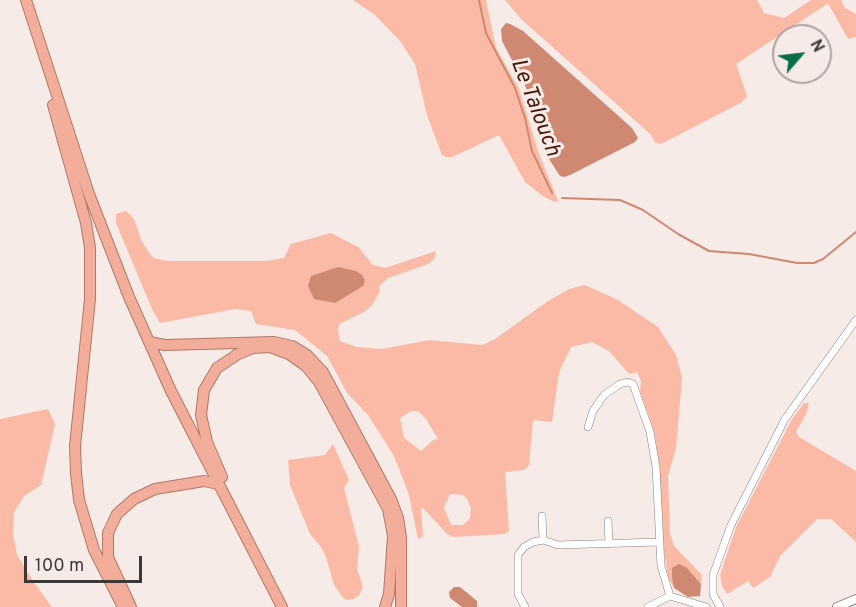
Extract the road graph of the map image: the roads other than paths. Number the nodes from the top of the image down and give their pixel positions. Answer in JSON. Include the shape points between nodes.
{"nodes":[{"id":1,"x":26,"y":0,"type":"edge"},
{"id":2,"x":49,"y":72,"type":"junction"},
{"id":3,"x":856,"y":320,"type":"edge"},
{"id":4,"x":149,"y":342,"type":"junction"},
{"id":5,"x":588,"y":427,"type":"dead end"},
{"id":6,"x":218,"y":484,"type":"junction"},
{"id":7,"x":224,"y":495,"type":"junction"},
{"id":8,"x":542,"y":516,"type":"dead end"},
{"id":9,"x":608,"y":521,"type":"dead end"},
{"id":10,"x":543,"y":540,"type":"junction"},
{"id":11,"x":660,"y":542,"type":"junction"},
{"id":12,"x":609,"y":543,"type":"junction"},
{"id":13,"x":670,"y":596,"type":"junction"},
{"id":14,"x":856,"y":599,"type":"edge"},
{"id":15,"x":123,"y":607,"type":"edge"},
{"id":16,"x":131,"y":607,"type":"edge"},
{"id":17,"x":282,"y":607,"type":"edge"},
{"id":18,"x":385,"y":607,"type":"edge"},
{"id":19,"x":401,"y":607,"type":"edge"},
{"id":20,"x":525,"y":607,"type":"edge"},
{"id":21,"x":648,"y":607,"type":"edge"},
{"id":22,"x":706,"y":607,"type":"edge"},
{"id":23,"x":720,"y":607,"type":"edge"},
{"id":24,"x":837,"y":607,"type":"edge"}],
"edges":[{"from":1,"to":2,"type":"highway"},
{"from":2,"to":4,"type":"highway","via":[[113,259]]},
{"from":2,"to":15,"type":"highway","via":[[49,92],[90,248],[90,299],[75,446],[79,500],[94,550]]},
{"from":3,"to":23,"type":"street","via":[[785,419],[731,525],[713,575],[713,594]]},
{"from":4,"to":6,"type":"highway"},
{"from":4,"to":19,"type":"highway","via":[[274,342],[307,355],[323,372],[391,499],[401,538]]},
{"from":5,"to":11,"type":"street","via":[[604,395],[620,384],[633,384],[650,432],[656,466]]},
{"from":6,"to":7,"type":"highway"},
{"from":6,"to":16,"type":"highway","via":[[204,481],[155,489],[134,499],[117,514],[108,533],[108,557]]},
{"from":7,"to":17,"type":"highway"},
{"from":7,"to":18,"type":"highway","via":[[223,480],[201,415],[204,390],[217,368],[238,354],[270,347],[289,354],[319,382],[388,509],[393,536]]},
{"from":8,"to":10,"type":"street"},
{"from":9,"to":12,"type":"street"},
{"from":10,"to":12,"type":"street","via":[[558,545]]},
{"from":10,"to":20,"type":"street","via":[[527,545],[518,555],[518,594]]},
{"from":11,"to":12,"type":"street"},
{"from":11,"to":13,"type":"street","via":[[661,566]]},
{"from":13,"to":21,"type":"street"},
{"from":13,"to":22,"type":"street"},
{"from":14,"to":24,"type":"street"}]}
